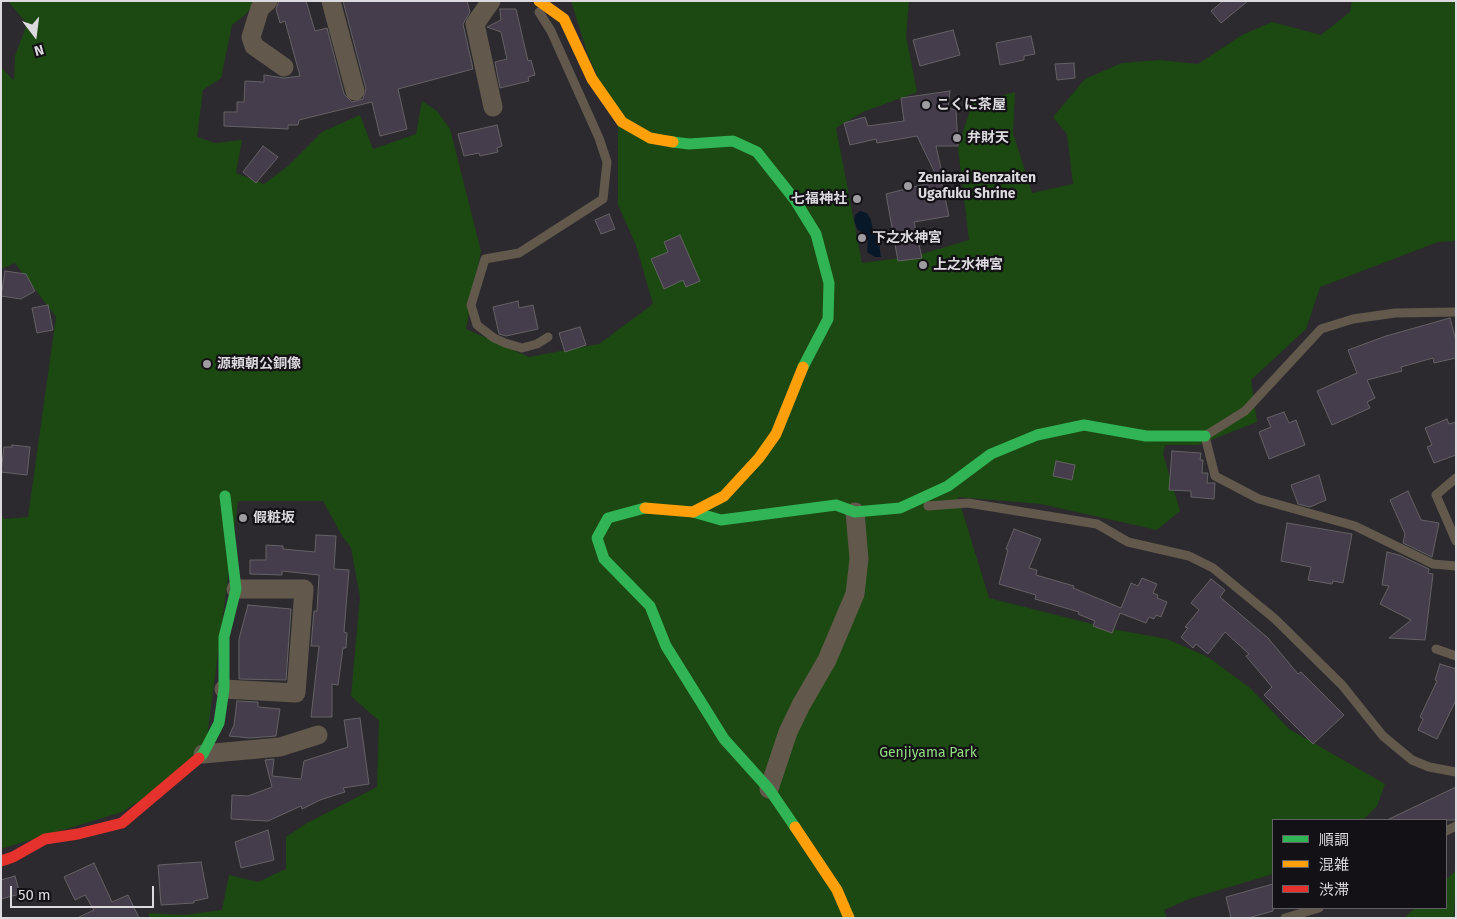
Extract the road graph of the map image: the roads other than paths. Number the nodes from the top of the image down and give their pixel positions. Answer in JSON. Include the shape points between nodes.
{"nodes":[{"id":1,"x":268,"y":1,"type":"edge"},
{"id":2,"x":331,"y":1,"type":"edge"},
{"id":3,"x":491,"y":1,"type":"edge"},
{"id":4,"x":532,"y":1,"type":"edge"},
{"id":5,"x":539,"y":1,"type":"edge"},
{"id":6,"x":284,"y":67,"type":"dead end"},
{"id":7,"x":355,"y":92,"type":"dead end"},
{"id":8,"x":493,"y":107,"type":"dead end"},
{"id":9,"x":1456,"y":312,"type":"edge"},
{"id":10,"x":548,"y":338,"type":"dead end"},
{"id":11,"x":1206,"y":436,"type":"junction"},
{"id":12,"x":1456,"y":478,"type":"edge"},
{"id":13,"x":225,"y":496,"type":"dead end"},
{"id":14,"x":900,"y":508,"type":"junction"},
{"id":15,"x":693,"y":512,"type":"junction"},
{"id":16,"x":855,"y":512,"type":"junction"},
{"id":17,"x":1456,"y":541,"type":"edge"},
{"id":18,"x":1456,"y":566,"type":"edge"},
{"id":19,"x":236,"y":589,"type":"junction"},
{"id":20,"x":1436,"y":649,"type":"dead end"},
{"id":21,"x":1456,"y":656,"type":"edge"},
{"id":22,"x":224,"y":689,"type":"junction"},
{"id":23,"x":318,"y":736,"type":"dead end"},
{"id":24,"x":203,"y":754,"type":"junction"},
{"id":25,"x":1456,"y":772,"type":"edge"},
{"id":26,"x":769,"y":789,"type":"junction"},
{"id":27,"x":1,"y":861,"type":"edge"},
{"id":28,"x":1316,"y":909,"type":"edge"},
{"id":29,"x":850,"y":918,"type":"edge"},
{"id":30,"x":1285,"y":918,"type":"edge"}],
"edges":[{"from":1,"to":6,"type":"street","via":[[260,8],[251,37],[254,46]]},
{"from":2,"to":7,"type":"street"},
{"from":3,"to":8,"type":"street","via":[[475,24]]},
{"from":4,"to":10,"type":"lane","via":[[551,31],[599,138],[606,162],[603,200],[519,253],[485,259],[472,305],[477,325],[505,343],[522,348]]},
{"from":5,"to":15,"type":"street","via":[[564,19],[592,79],[622,122],[650,138],[689,144],[733,142],[757,152],[795,200],[816,234],[829,284],[828,319],[802,369],[776,434],[765,450],[724,496]]},
{"from":9,"to":11,"type":"lane","via":[[1395,313],[1321,328],[1245,411]]},
{"from":11,"to":14,"type":"street","via":[[1146,436],[1084,425],[1037,436],[991,454],[948,486]]},
{"from":11,"to":18,"type":"lane","via":[[1216,476],[1258,499],[1356,526],[1433,564]]},
{"from":12,"to":17,"type":"lane","via":[[1436,495]]},
{"from":13,"to":19,"type":"street"},
{"from":14,"to":16,"type":"street"},
{"from":14,"to":25,"type":"lane","via":[[968,503],[1097,524],[1128,542],[1189,556],[1213,568],[1275,619],[1335,678],[1383,736],[1397,748],[1412,760],[1429,767]]},
{"from":15,"to":16,"type":"street","via":[[721,520],[836,505]]},
{"from":15,"to":26,"type":"street","via":[[646,508],[608,518],[600,529],[598,548],[604,560],[650,606],[666,646],[724,739]]},
{"from":16,"to":26,"type":"street","via":[[859,559],[856,594],[827,660],[788,732]]},
{"from":19,"to":22,"type":"street","via":[[224,637]]},
{"from":19,"to":22,"type":"street","via":[[304,589],[296,693]]},
{"from":20,"to":21,"type":"lane"},
{"from":22,"to":24,"type":"street","via":[[220,723]]},
{"from":23,"to":24,"type":"street","via":[[280,747]]},
{"from":24,"to":27,"type":"street","via":[[122,823],[45,839]]},
{"from":26,"to":29,"type":"street","via":[[837,890]]},
{"from":28,"to":30,"type":"lane"}]}
